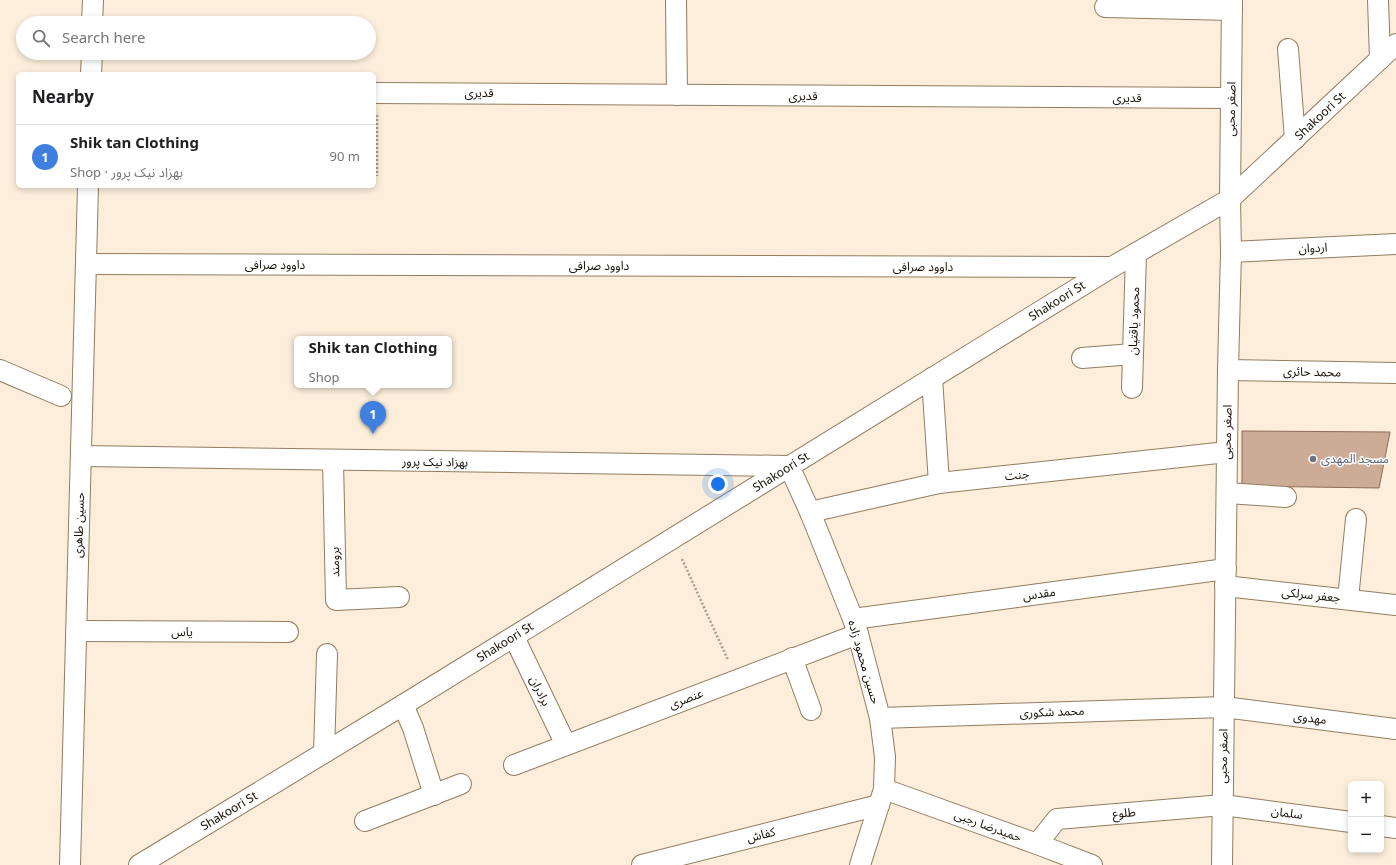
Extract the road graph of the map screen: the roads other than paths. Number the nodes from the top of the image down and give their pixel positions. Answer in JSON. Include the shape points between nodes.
{"nodes":[{"id":1,"x":93,"y":0,"type":"edge"},
{"id":2,"x":676,"y":0,"type":"edge"},
{"id":3,"x":1378,"y":0,"type":"edge"},
{"id":4,"x":1232,"y":5,"type":"edge"},
{"id":5,"x":1105,"y":7,"type":"dead end"},
{"id":6,"x":92,"y":16,"type":"edge"},
{"id":7,"x":1396,"y":44,"type":"edge"},
{"id":8,"x":1288,"y":49,"type":"dead end"},
{"id":9,"x":92,"y":60,"type":"edge"},
{"id":10,"x":1380,"y":60,"type":"junction"},
{"id":11,"x":91,"y":72,"type":"edge"},
{"id":12,"x":376,"y":93,"type":"edge"},
{"id":13,"x":677,"y":95,"type":"junction"},
{"id":14,"x":1231,"y":98,"type":"junction"},
{"id":15,"x":1295,"y":139,"type":"junction"},
{"id":16,"x":88,"y":188,"type":"edge"},
{"id":17,"x":1230,"y":199,"type":"junction"},
{"id":18,"x":1396,"y":244,"type":"edge"},
{"id":19,"x":1231,"y":252,"type":"junction"},
{"id":20,"x":1136,"y":253,"type":"junction"},
{"id":21,"x":86,"y":264,"type":"junction"},
{"id":22,"x":1112,"y":267,"type":"junction"},
{"id":23,"x":1133,"y":354,"type":"junction"},
{"id":24,"x":1082,"y":358,"type":"dead end"},
{"id":25,"x":0,"y":370,"type":"edge"},
{"id":26,"x":1228,"y":370,"type":"junction"},
{"id":27,"x":1396,"y":373,"type":"edge"},
{"id":28,"x":932,"y":378,"type":"junction"},
{"id":29,"x":1132,"y":388,"type":"dead end"},
{"id":30,"x":61,"y":396,"type":"dead end"},
{"id":31,"x":1227,"y":452,"type":"junction"},
{"id":32,"x":81,"y":456,"type":"junction"},
{"id":33,"x":333,"y":460,"type":"junction"},
{"id":34,"x":789,"y":466,"type":"junction"},
{"id":35,"x":939,"y":483,"type":"junction"},
{"id":36,"x":1226,"y":493,"type":"junction"},
{"id":37,"x":1286,"y":497,"type":"dead end"},
{"id":38,"x":810,"y":512,"type":"junction"},
{"id":39,"x":1356,"y":519,"type":"dead end"},
{"id":40,"x":1226,"y":578,"type":"junction"},
{"id":41,"x":400,"y":597,"type":"dead end"},
{"id":42,"x":1348,"y":599,"type":"junction"},
{"id":43,"x":1396,"y":605,"type":"edge"},
{"id":44,"x":855,"y":627,"type":"junction"},
{"id":45,"x":76,"y":631,"type":"junction"},
{"id":46,"x":288,"y":632,"type":"dead end"},
{"id":47,"x":514,"y":637,"type":"junction"},
{"id":48,"x":327,"y":654,"type":"dead end"},
{"id":49,"x":792,"y":658,"type":"junction"},
{"id":50,"x":403,"y":705,"type":"junction"},
{"id":51,"x":1224,"y":707,"type":"junction"},
{"id":52,"x":811,"y":710,"type":"dead end"},
{"id":53,"x":880,"y":718,"type":"junction"},
{"id":54,"x":1396,"y":729,"type":"edge"},
{"id":55,"x":566,"y":746,"type":"junction"},
{"id":56,"x":324,"y":753,"type":"junction"},
{"id":57,"x":514,"y":765,"type":"dead end"},
{"id":58,"x":461,"y":784,"type":"dead end"},
{"id":59,"x":434,"y":795,"type":"junction"},
{"id":60,"x":881,"y":797,"type":"junction"},
{"id":61,"x":1223,"y":805,"type":"junction"},
{"id":62,"x":365,"y":821,"type":"dead end"},
{"id":63,"x":1348,"y":822,"type":"edge"},
{"id":64,"x":1384,"y":826,"type":"edge"},
{"id":65,"x":1396,"y":828,"type":"edge"},
{"id":66,"x":1037,"y":844,"type":"junction"},
{"id":67,"x":70,"y":865,"type":"edge"},
{"id":68,"x":140,"y":865,"type":"edge"},
{"id":69,"x":642,"y":865,"type":"edge"},
{"id":70,"x":860,"y":865,"type":"edge"},
{"id":71,"x":1092,"y":865,"type":"edge"},
{"id":72,"x":1222,"y":865,"type":"edge"}],
"edges":[{"from":1,"to":6,"type":"street"},
{"from":2,"to":13,"type":"street"},
{"from":3,"to":10,"type":"street"},
{"from":4,"to":5,"type":"street"},
{"from":4,"to":14,"type":"street","name":"اصغر محبی"},
{"from":7,"to":10,"type":"street","name":"Shakoori St"},
{"from":8,"to":15,"type":"street"},
{"from":9,"to":11,"type":"street"},
{"from":10,"to":15,"type":"street","name":"Shakoori St"},
{"from":12,"to":13,"type":"street","name":"قدیری"},
{"from":13,"to":14,"type":"street","name":"قدیری"},
{"from":14,"to":17,"type":"street","name":"اصغر محبی"},
{"from":15,"to":17,"type":"street","name":"Shakoori St"},
{"from":16,"to":21,"type":"street","name":"حسین طاهری"},
{"from":17,"to":19,"type":"street","name":"اصغر محبی"},
{"from":17,"to":20,"type":"street","name":"Shakoori St"},
{"from":18,"to":19,"type":"street","name":"اردوان"},
{"from":19,"to":26,"type":"street","name":"اصغر محبی"},
{"from":20,"to":22,"type":"street","name":"Shakoori St"},
{"from":20,"to":23,"type":"street","name":"محمود یاقتیان"},
{"from":21,"to":22,"type":"street","name":"داوود صرافی"},
{"from":21,"to":32,"type":"street","name":"حسین طاهری"},
{"from":22,"to":28,"type":"street","name":"Shakoori St"},
{"from":23,"to":24,"type":"street"},
{"from":23,"to":29,"type":"street","name":"محمود یاقتیان"},
{"from":25,"to":30,"type":"street"},
{"from":26,"to":27,"type":"street","name":"محمد حائری"},
{"from":26,"to":31,"type":"street","name":"اصغر محبی"},
{"from":28,"to":34,"type":"street","name":"Shakoori St"},
{"from":28,"to":35,"type":"street"},
{"from":31,"to":35,"type":"street","name":"جنت"},
{"from":31,"to":36,"type":"street","name":"اصغر محبی"},
{"from":32,"to":33,"type":"street","name":"بهزاد نیک پرور"},
{"from":32,"to":45,"type":"street","name":"حسین طاهری"},
{"from":33,"to":34,"type":"street","name":"بهزاد نیک پرور"},
{"from":33,"to":41,"type":"street","name":"برومند","via":[[336,600]]},
{"from":34,"to":38,"type":"street","name":"حسین محمود زاده"},
{"from":34,"to":47,"type":"street","name":"Shakoori St"},
{"from":35,"to":38,"type":"street","name":"جنت"},
{"from":36,"to":37,"type":"street"},
{"from":36,"to":40,"type":"street","name":"اصغر محبی"},
{"from":38,"to":44,"type":"street","name":"حسین محمود زاده"},
{"from":39,"to":42,"type":"street"},
{"from":40,"to":42,"type":"street","name":"جعفر سرلکی"},
{"from":40,"to":44,"type":"street","name":"مقدس"},
{"from":40,"to":51,"type":"street","name":"اصغر محبی"},
{"from":42,"to":43,"type":"street","name":"جعفر سرلکی"},
{"from":44,"to":49,"type":"street","name":"عنصری"},
{"from":44,"to":53,"type":"street","name":"حسین محمود زاده"},
{"from":45,"to":46,"type":"street","name":"یاس"},
{"from":45,"to":67,"type":"street","name":"حسین طاهری"},
{"from":47,"to":50,"type":"street","name":"Shakoori St"},
{"from":47,"to":55,"type":"street","name":"برادران"},
{"from":48,"to":56,"type":"street"},
{"from":49,"to":52,"type":"street"},
{"from":49,"to":55,"type":"street","name":"عنصری"},
{"from":50,"to":56,"type":"street","name":"Shakoori St"},
{"from":50,"to":59,"type":"street"},
{"from":51,"to":53,"type":"street","name":"محمد شکوری"},
{"from":51,"to":54,"type":"street","name":"مهدوی"},
{"from":51,"to":61,"type":"street","name":"اصغر محبی"},
{"from":53,"to":60,"type":"street","name":"حسین محمود زاده","via":[[885,757]]},
{"from":55,"to":57,"type":"street","name":"عنصری"},
{"from":56,"to":68,"type":"street","name":"Shakoori St"},
{"from":58,"to":59,"type":"street"},
{"from":59,"to":62,"type":"street"},
{"from":60,"to":66,"type":"street","name":"حمیدرضا رجبی"},
{"from":60,"to":69,"type":"street","name":"کفاش"},
{"from":60,"to":70,"type":"street","name":"حسین محمود زاده"},
{"from":61,"to":63,"type":"street","name":"سلمان"},
{"from":61,"to":66,"type":"street","name":"طلوع","via":[[1057,819]]},
{"from":61,"to":72,"type":"street","name":"اصغر محبی"},
{"from":64,"to":65,"type":"street"},
{"from":66,"to":71,"type":"street","name":"حمیدرضا رجبی"}]}
